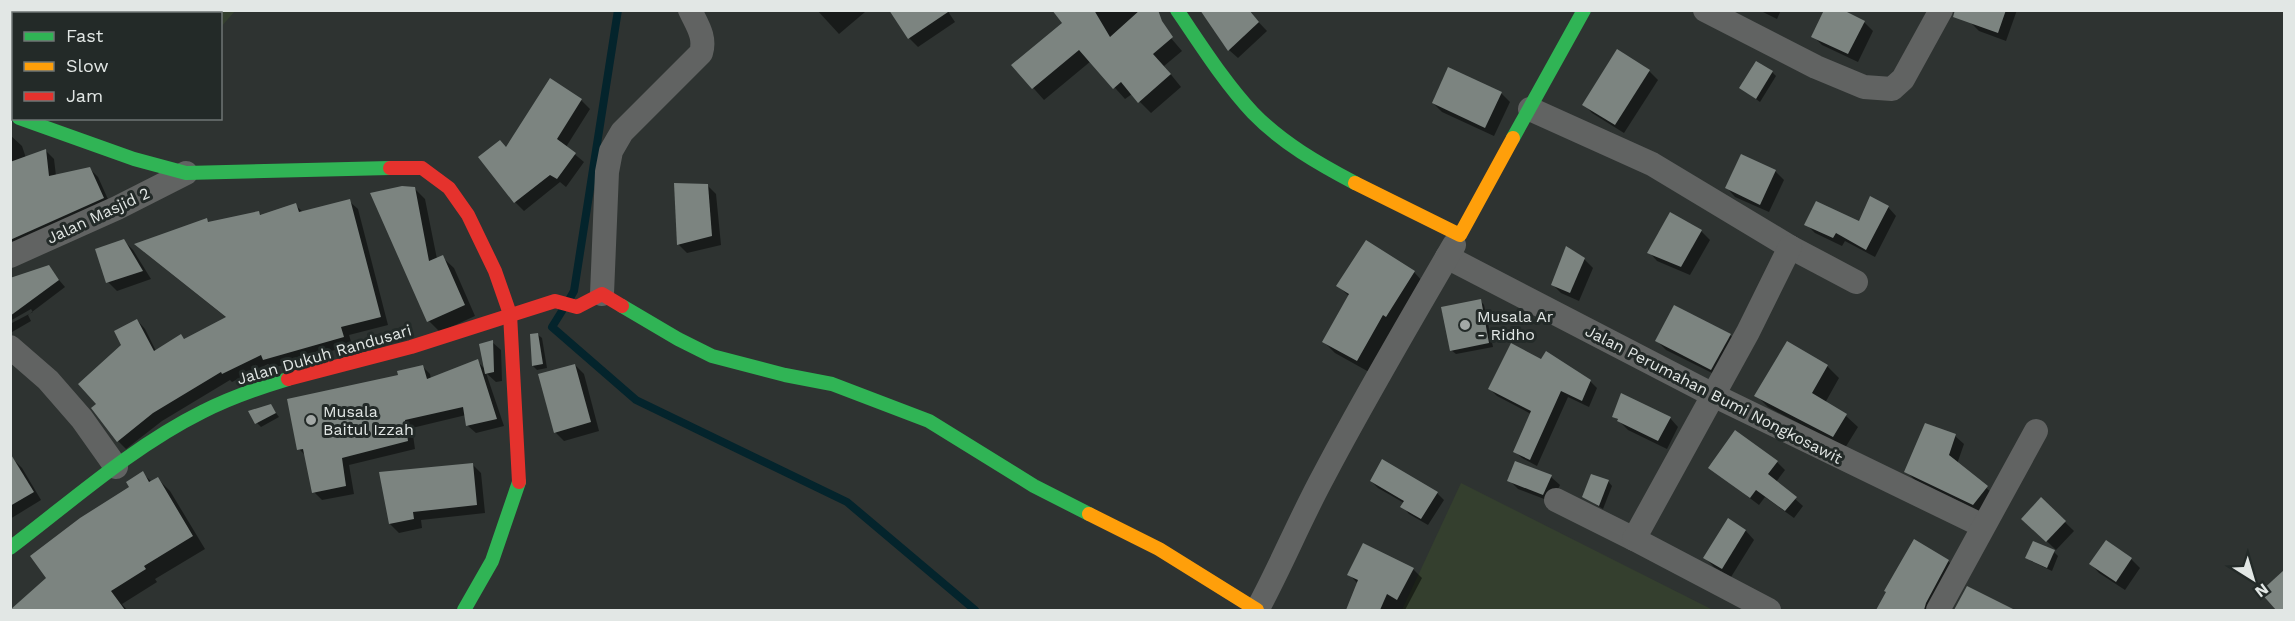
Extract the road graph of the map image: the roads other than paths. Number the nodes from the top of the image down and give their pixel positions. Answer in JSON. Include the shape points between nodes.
{"nodes":[{"id":1,"x":690,"y":10,"type":"edge"},
{"id":2,"x":1177,"y":10,"type":"edge"},
{"id":3,"x":1584,"y":10,"type":"edge"},
{"id":4,"x":1705,"y":10,"type":"edge"},
{"id":5,"x":1941,"y":10,"type":"edge"},
{"id":6,"x":1530,"y":109,"type":"junction"},
{"id":7,"x":25,"y":120,"type":"edge"},
{"id":8,"x":186,"y":173,"type":"junction"},
{"id":9,"x":1460,"y":235,"type":"junction"},
{"id":10,"x":1790,"y":247,"type":"junction"},
{"id":11,"x":10,"y":256,"type":"edge"},
{"id":12,"x":1447,"y":257,"type":"junction"},
{"id":13,"x":1856,"y":282,"type":"dead end"},
{"id":14,"x":602,"y":294,"type":"junction"},
{"id":15,"x":510,"y":314,"type":"junction"},
{"id":16,"x":10,"y":347,"type":"edge"},
{"id":17,"x":1713,"y":395,"type":"junction"},
{"id":18,"x":2036,"y":431,"type":"dead end"},
{"id":19,"x":116,"y":467,"type":"junction"},
{"id":20,"x":1556,"y":500,"type":"dead end"},
{"id":21,"x":1983,"y":526,"type":"junction"},
{"id":22,"x":1634,"y":539,"type":"junction"},
{"id":23,"x":10,"y":548,"type":"edge"},
{"id":24,"x":464,"y":610,"type":"edge"},
{"id":25,"x":1257,"y":610,"type":"edge"},
{"id":26,"x":1769,"y":610,"type":"edge"},
{"id":27,"x":1938,"y":610,"type":"edge"}],
"edges":[{"from":1,"to":14,"type":"street","via":[[702,34],[704,45],[700,53],[622,132],[611,151]]},
{"from":2,"to":9,"type":"street","via":[[1254,114],[1291,145]]},
{"from":3,"to":6,"type":"street"},
{"from":4,"to":5,"type":"street","via":[[1816,67],[1864,87],[1892,89],[1903,79]]},
{"from":6,"to":9,"type":"street"},
{"from":6,"to":10,"type":"street","via":[[1652,164]]},
{"from":7,"to":8,"type":"street"},
{"from":8,"to":11,"type":"street","name":"Jalan Masjid 2"},
{"from":8,"to":15,"type":"street","via":[[422,168],[449,188],[468,215]]},
{"from":9,"to":12,"type":"street"},
{"from":10,"to":13,"type":"street"},
{"from":10,"to":17,"type":"street"},
{"from":12,"to":17,"type":"street","name":"Jalan Perumahan Bumi Nongkosawit"},
{"from":12,"to":25,"type":"street","via":[[1333,457]]},
{"from":14,"to":15,"type":"street","name":"Jalan Dukuh Randusari","via":[[577,307],[555,302]]},
{"from":14,"to":25,"type":"street","via":[[712,356],[832,384],[929,421],[1034,486],[1159,549]]},
{"from":15,"to":19,"type":"street","name":"Jalan Dukuh Randusari","via":[[230,399],[185,422]]},
{"from":15,"to":24,"type":"street","via":[[519,485],[492,561]]},
{"from":16,"to":19,"type":"street","via":[[48,380]]},
{"from":17,"to":21,"type":"street","name":"Jalan Perumahan Bumi Nongkosawit"},
{"from":17,"to":22,"type":"street"},
{"from":18,"to":21,"type":"street"},
{"from":19,"to":23,"type":"street","name":"Jalan Dukuh Randusari"},
{"from":20,"to":22,"type":"street"},
{"from":21,"to":27,"type":"street"},
{"from":22,"to":26,"type":"street"}]}
